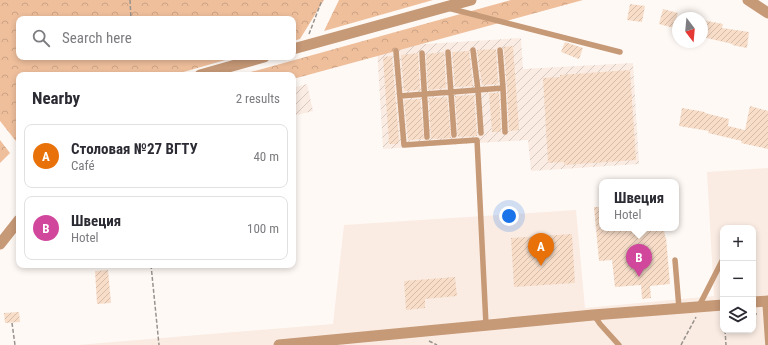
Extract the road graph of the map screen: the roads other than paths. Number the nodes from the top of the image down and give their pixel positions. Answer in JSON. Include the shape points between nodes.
{"nodes":[{"id":1,"x":470,"y":0,"type":"edge"},
{"id":2,"x":748,"y":0,"type":"edge"},
{"id":3,"x":444,"y":7,"type":"junction"},
{"id":4,"x":768,"y":13,"type":"edge"},
{"id":5,"x":296,"y":48,"type":"edge"},
{"id":6,"x":473,"y":50,"type":"dead end"},
{"id":7,"x":500,"y":50,"type":"dead end"},
{"id":8,"x":396,"y":51,"type":"dead end"},
{"id":9,"x":448,"y":52,"type":"dead end"},
{"id":10,"x":620,"y":52,"type":"dead end"},
{"id":11,"x":422,"y":53,"type":"dead end"},
{"id":12,"x":253,"y":60,"type":"edge"},
{"id":13,"x":211,"y":72,"type":"edge"},
{"id":14,"x":503,"y":88,"type":"junction"},
{"id":15,"x":478,"y":90,"type":"junction"},
{"id":16,"x":452,"y":92,"type":"junction"},
{"id":17,"x":425,"y":94,"type":"junction"},
{"id":18,"x":400,"y":96,"type":"junction"},
{"id":19,"x":505,"y":132,"type":"dead end"},
{"id":20,"x":481,"y":133,"type":"dead end"},
{"id":21,"x":454,"y":135,"type":"dead end"},
{"id":22,"x":427,"y":137,"type":"dead end"},
{"id":23,"x":16,"y":224,"type":"edge"},
{"id":24,"x":0,"y":244,"type":"edge"},
{"id":25,"x":675,"y":260,"type":"dead end"},
{"id":26,"x":722,"y":261,"type":"edge"},
{"id":27,"x":766,"y":301,"type":"edge"},
{"id":28,"x":756,"y":302,"type":"edge"},
{"id":29,"x":720,"y":305,"type":"edge"},
{"id":30,"x":699,"y":307,"type":"junction"},
{"id":31,"x":679,"y":308,"type":"junction"},
{"id":32,"x":593,"y":315,"type":"junction"},
{"id":33,"x":486,"y":325,"type":"junction"},
{"id":34,"x":360,"y":341,"type":"edge"},
{"id":35,"x":279,"y":345,"type":"edge"},
{"id":36,"x":619,"y":345,"type":"edge"},
{"id":37,"x":768,"y":345,"type":"edge"}],
"edges":[{"from":1,"to":3,"type":"street"},
{"from":2,"to":4,"type":"street"},
{"from":3,"to":5,"type":"street"},
{"from":3,"to":10,"type":"lane"},
{"from":6,"to":15,"type":"lane"},
{"from":7,"to":14,"type":"lane"},
{"from":8,"to":18,"type":"lane"},
{"from":9,"to":16,"type":"lane"},
{"from":11,"to":17,"type":"lane"},
{"from":12,"to":13,"type":"street"},
{"from":14,"to":15,"type":"lane"},
{"from":14,"to":19,"type":"lane"},
{"from":15,"to":16,"type":"lane"},
{"from":15,"to":20,"type":"lane"},
{"from":16,"to":17,"type":"lane"},
{"from":16,"to":21,"type":"lane"},
{"from":17,"to":18,"type":"lane"},
{"from":17,"to":22,"type":"lane"},
{"from":18,"to":33,"type":"lane","via":[[404,145],[477,140]]},
{"from":23,"to":24,"type":"street"},
{"from":25,"to":31,"type":"lane"},
{"from":26,"to":30,"type":"lane"},
{"from":27,"to":28,"type":"street"},
{"from":27,"to":37,"type":"lane"},
{"from":29,"to":30,"type":"street"},
{"from":30,"to":31,"type":"street"},
{"from":31,"to":32,"type":"street"},
{"from":32,"to":33,"type":"street"},
{"from":32,"to":36,"type":"lane"},
{"from":33,"to":34,"type":"street"},
{"from":34,"to":35,"type":"street"}]}
